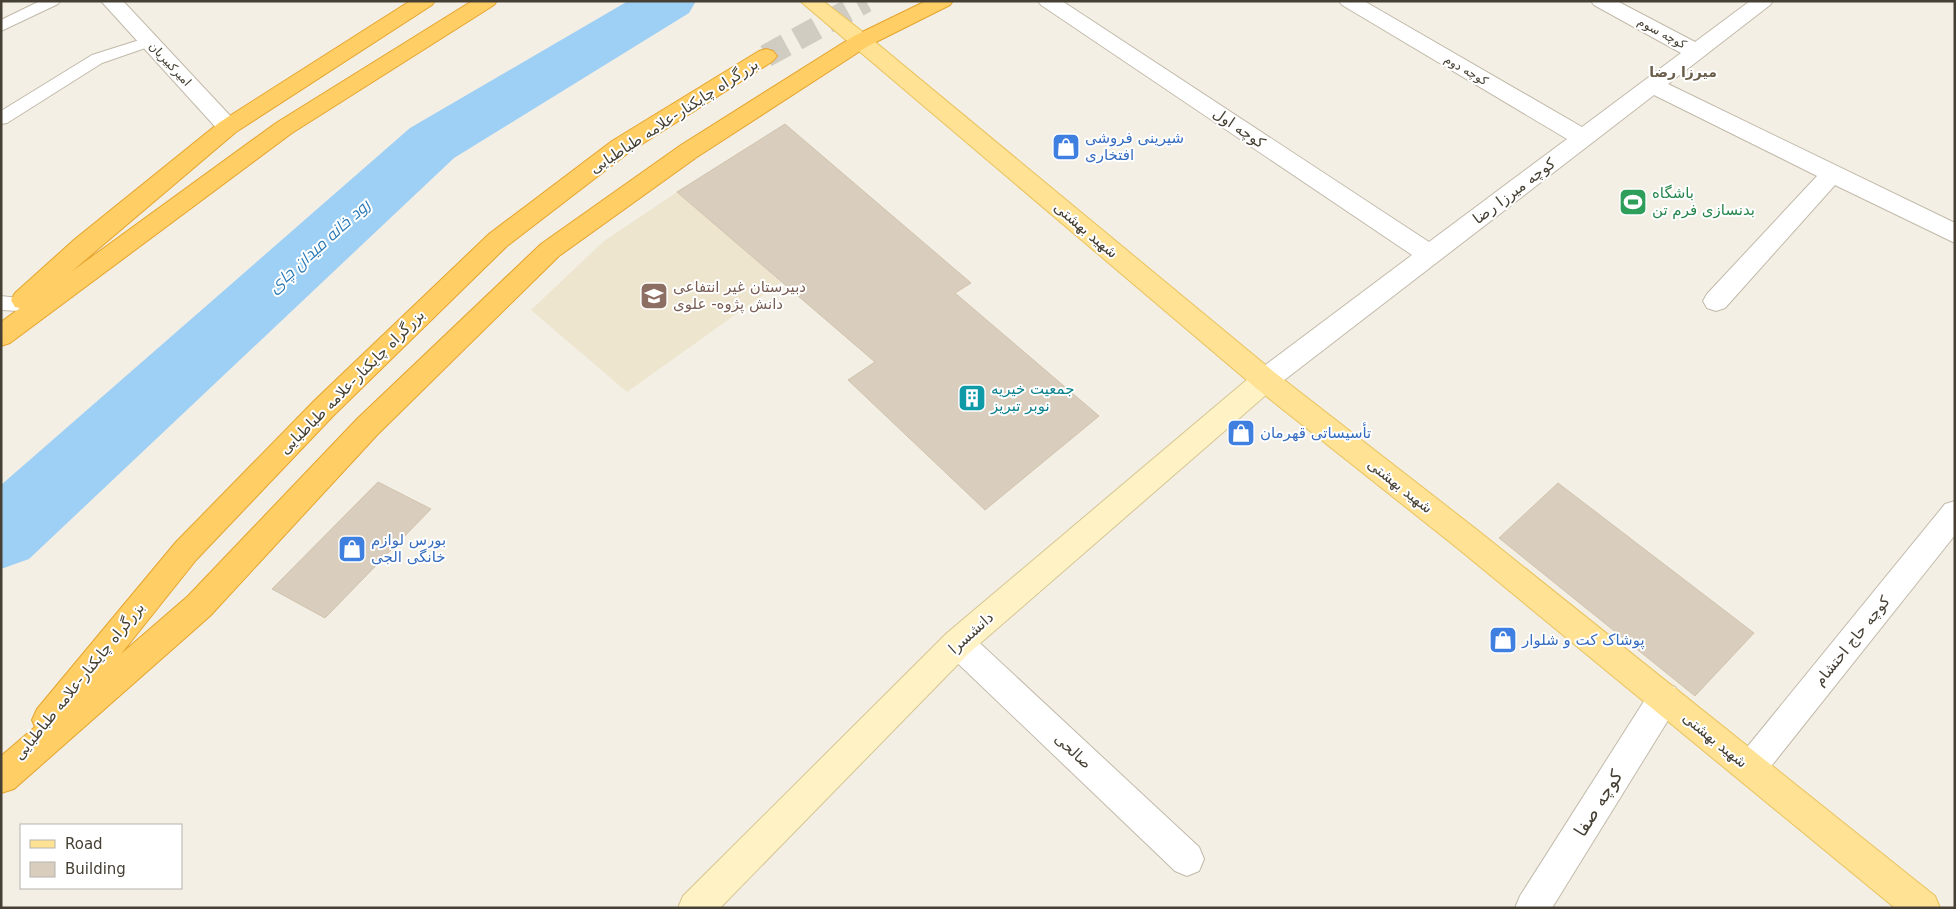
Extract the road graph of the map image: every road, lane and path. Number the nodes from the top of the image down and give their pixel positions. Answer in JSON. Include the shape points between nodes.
{"nodes":[{"id":1,"x":14,"y":1,"type":"edge"},
{"id":2,"x":53,"y":1,"type":"edge"},
{"id":3,"x":112,"y":1,"type":"edge"},
{"id":4,"x":425,"y":1,"type":"edge"},
{"id":5,"x":487,"y":1,"type":"edge"},
{"id":6,"x":943,"y":1,"type":"edge"},
{"id":7,"x":1048,"y":1,"type":"edge"},
{"id":8,"x":1349,"y":1,"type":"edge"},
{"id":9,"x":1601,"y":1,"type":"edge"},
{"id":10,"x":1763,"y":1,"type":"edge"},
{"id":11,"x":811,"y":2,"type":"edge"},
{"id":12,"x":32,"y":12,"type":"junction"},
{"id":13,"x":1,"y":26,"type":"edge"},
{"id":14,"x":861,"y":41,"type":"junction"},
{"id":15,"x":149,"y":42,"type":"junction"},
{"id":16,"x":1696,"y":52,"type":"junction"},
{"id":17,"x":766,"y":56,"type":"tunnel mouth"},
{"id":18,"x":1652,"y":85,"type":"junction"},
{"id":19,"x":1,"y":119,"type":"edge"},
{"id":20,"x":228,"y":127,"type":"junction"},
{"id":21,"x":1583,"y":138,"type":"junction"},
{"id":22,"x":1832,"y":174,"type":"junction"},
{"id":23,"x":1955,"y":234,"type":"edge"},
{"id":24,"x":1430,"y":254,"type":"junction"},
{"id":25,"x":1716,"y":301,"type":"dead end"},
{"id":26,"x":11,"y":304,"type":"edge"},
{"id":27,"x":1,"y":322,"type":"edge"},
{"id":28,"x":1,"y":336,"type":"edge"},
{"id":29,"x":1265,"y":380,"type":"junction"},
{"id":30,"x":1955,"y":513,"type":"edge"},
{"id":31,"x":958,"y":643,"type":"junction"},
{"id":32,"x":1664,"y":698,"type":"junction"},
{"id":33,"x":1750,"y":768,"type":"junction"},
{"id":34,"x":1,"y":777,"type":"edge"},
{"id":35,"x":1187,"y":859,"type":"dead end"},
{"id":36,"x":695,"y":908,"type":"edge"},
{"id":37,"x":1532,"y":908,"type":"edge"},
{"id":38,"x":1923,"y":908,"type":"edge"}],
"edges":[{"from":1,"to":12,"type":"lane"},
{"from":2,"to":12,"type":"lane"},
{"from":3,"to":15,"type":"street","name":"امیرکبیریان"},
{"from":4,"to":20,"type":"highway"},
{"from":5,"to":28,"type":"highway","via":[[284,128]]},
{"from":6,"to":14,"type":"highway"},
{"from":7,"to":24,"type":"street","name":"کوچه اول"},
{"from":8,"to":21,"type":"street","name":"کوچه دوم"},
{"from":9,"to":16,"type":"street","name":"کوچه سوم"},
{"from":10,"to":16,"type":"street","name":"کوچه میرزا رضا"},
{"from":11,"to":14,"type":"main road","name":"شهید بهشتى"},
{"from":12,"to":13,"type":"lane"},
{"from":14,"to":29,"type":"main road","name":"شهید بهشتى"},
{"from":14,"to":34,"type":"highway","via":[[688,151],[550,250],[367,428],[199,606]]},
{"from":15,"to":19,"type":"lane","via":[[97,59]]},
{"from":15,"to":20,"type":"street","name":"امیرکبیریان"},
{"from":16,"to":18,"type":"street","name":"کوچه میرزا رضا"},
{"from":17,"to":34,"type":"highway","name":"بزرگراه چایکنار-علامه طباطبایی","via":[[620,147],[498,240],[324,408],[186,551]]},
{"from":18,"to":21,"type":"street","name":"کوچه میرزا رضا"},
{"from":18,"to":22,"type":"street"},
{"from":20,"to":26,"type":"highway"},
{"from":21,"to":24,"type":"street","name":"کوچه میرزا رضا"},
{"from":22,"to":23,"type":"street"},
{"from":22,"to":25,"type":"street"},
{"from":24,"to":29,"type":"street","name":"کوچه میرزا رضا"},
{"from":26,"to":27,"type":"highway"},
{"from":29,"to":31,"type":"main road","name":"دانشسرا"},
{"from":29,"to":32,"type":"main road","name":"شهید بهشتى"},
{"from":30,"to":33,"type":"street","name":"کوچه حاج احتشام"},
{"from":31,"to":35,"type":"street","name":"صالحی"},
{"from":31,"to":36,"type":"main road","name":"دانشسرا"},
{"from":32,"to":33,"type":"main road","name":"شهید بهشتى"},
{"from":32,"to":37,"type":"street","name":"کوچه صفا"},
{"from":33,"to":38,"type":"main road","name":"شهید بهشتى"}]}
